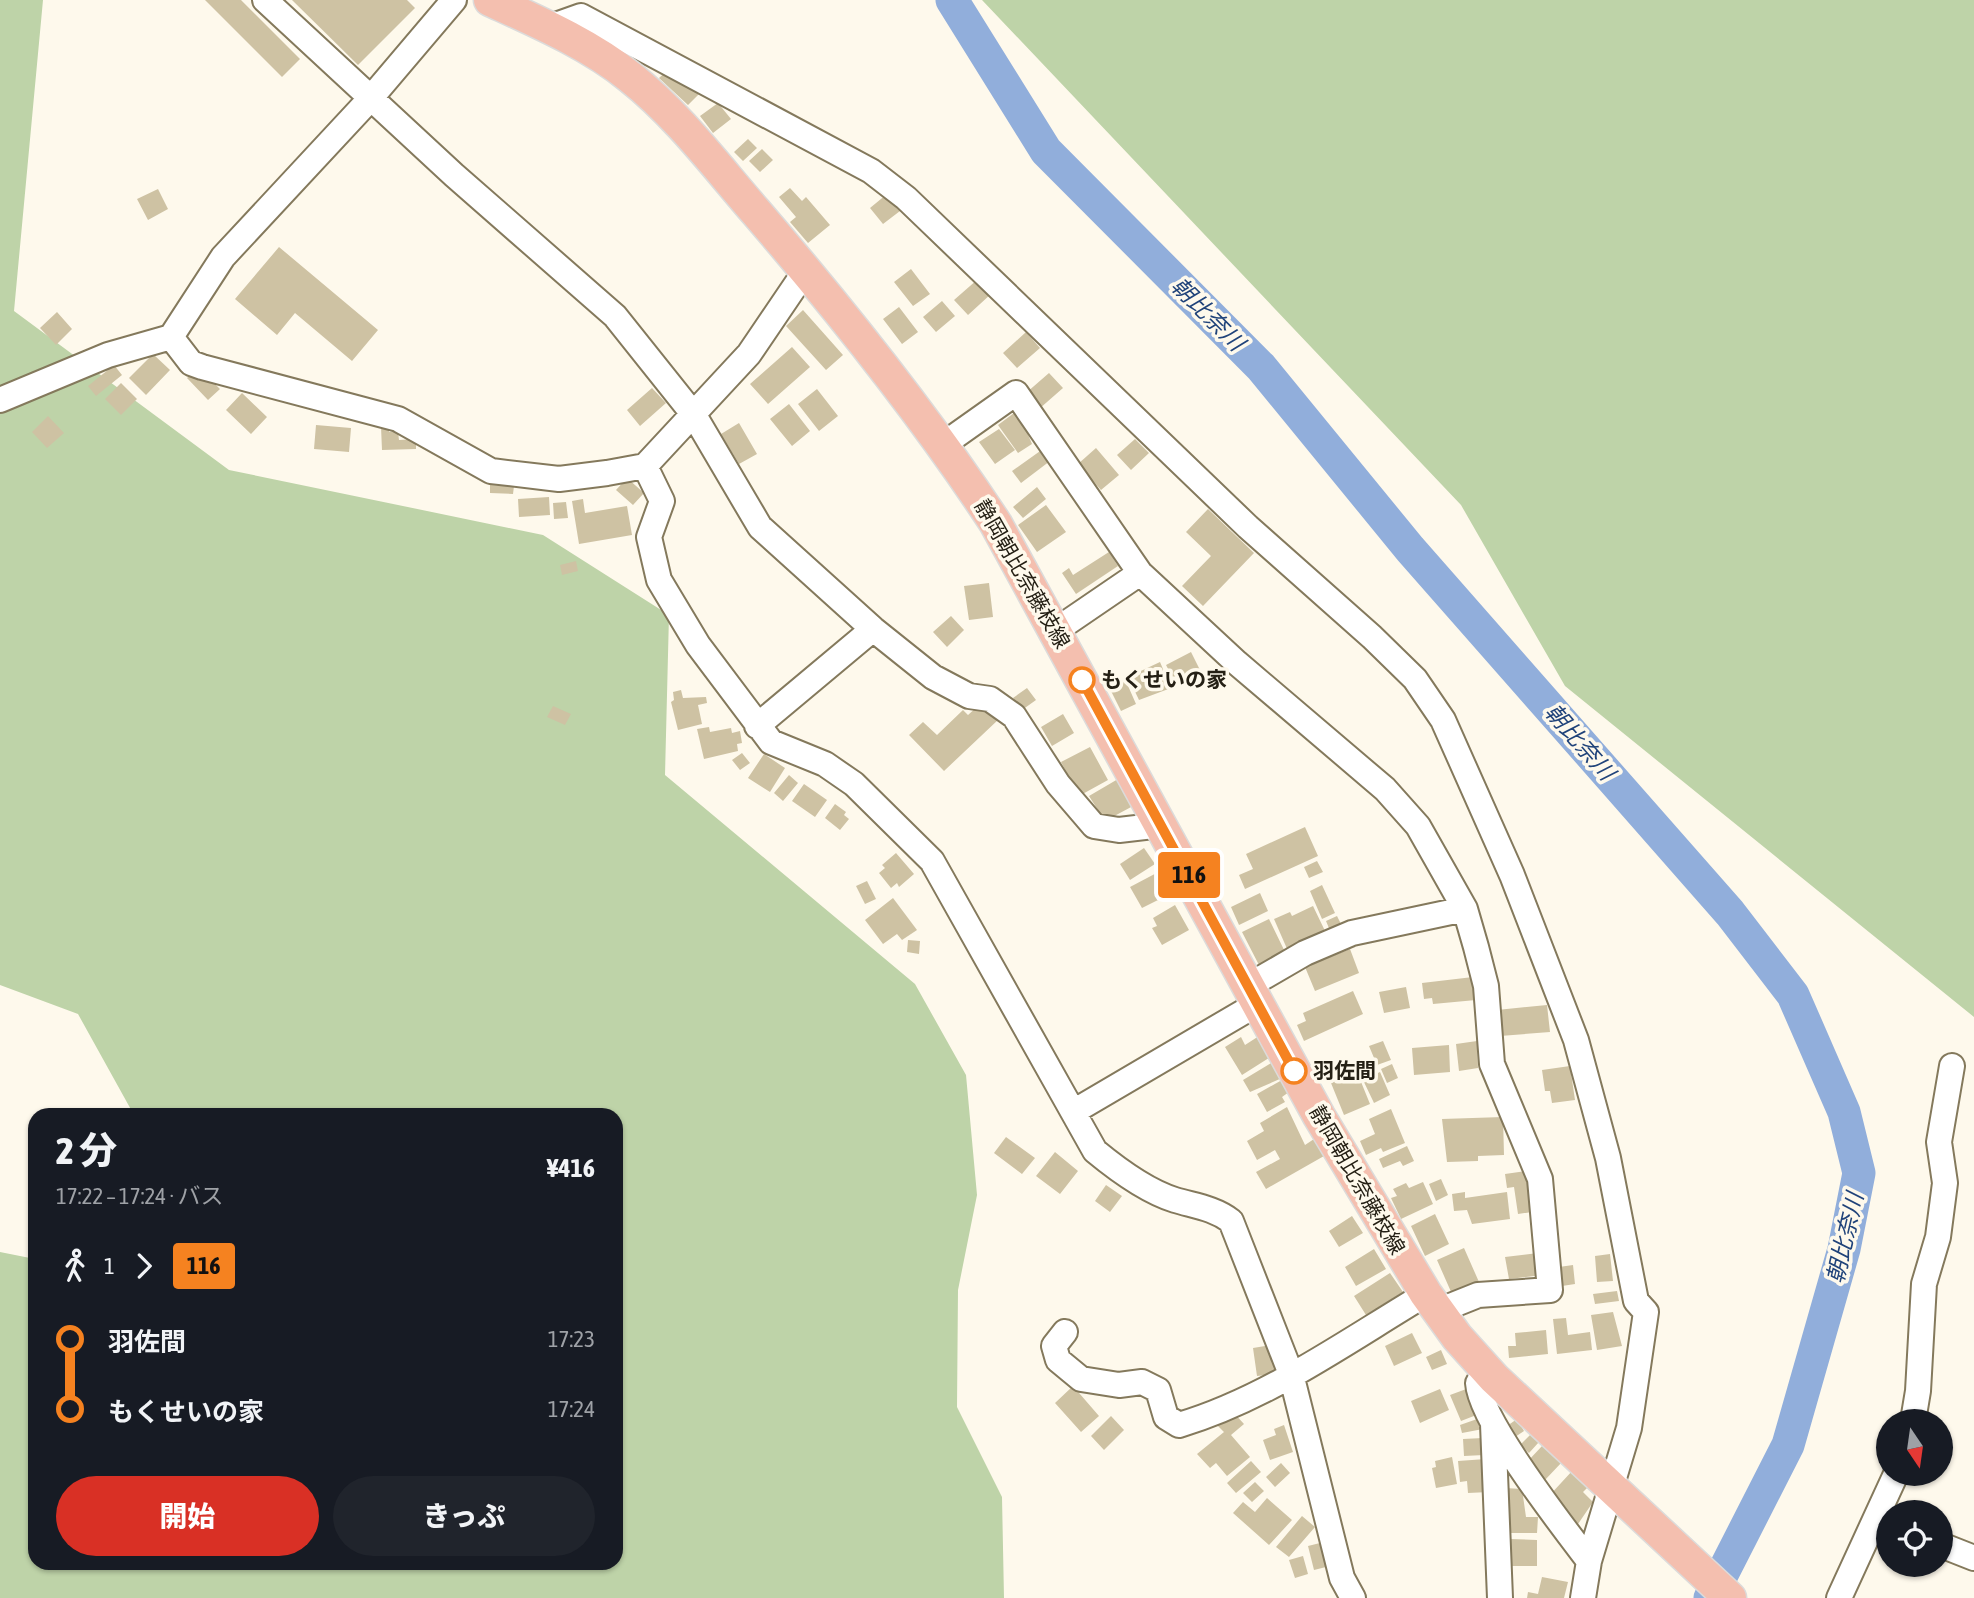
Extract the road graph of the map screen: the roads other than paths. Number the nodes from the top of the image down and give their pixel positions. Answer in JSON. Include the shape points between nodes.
{"nodes":[{"id":1,"x":265,"y":0,"type":"edge"},
{"id":2,"x":454,"y":0,"type":"edge"},
{"id":3,"x":490,"y":0,"type":"edge"},
{"id":4,"x":550,"y":27,"type":"junction"},
{"id":5,"x":370,"y":99,"type":"junction"},
{"id":6,"x":806,"y":270,"type":"junction"},
{"id":7,"x":171,"y":337,"type":"junction"},
{"id":8,"x":0,"y":400,"type":"edge"},
{"id":9,"x":695,"y":415,"type":"junction"},
{"id":10,"x":944,"y":444,"type":"junction"},
{"id":11,"x":645,"y":466,"type":"junction"},
{"id":12,"x":1140,"y":573,"type":"junction"},
{"id":13,"x":873,"y":629,"type":"junction"},
{"id":14,"x":1055,"y":631,"type":"junction"},
{"id":15,"x":757,"y":726,"type":"junction"},
{"id":16,"x":1162,"y":825,"type":"junction"},
{"id":17,"x":1465,"y":909,"type":"junction"},
{"id":18,"x":1253,"y":995,"type":"junction"},
{"id":19,"x":1952,"y":1066,"type":"dead end"},
{"id":20,"x":1073,"y":1112,"type":"junction"},
{"id":21,"x":1432,"y":1303,"type":"junction"},
{"id":22,"x":1065,"y":1332,"type":"dead end"},
{"id":23,"x":1291,"y":1374,"type":"junction"},
{"id":24,"x":1494,"y":1378,"type":"junction"},
{"id":25,"x":1915,"y":1409,"type":"edge"},
{"id":26,"x":1493,"y":1421,"type":"junction"},
{"id":27,"x":1614,"y":1488,"type":"junction"},
{"id":28,"x":1876,"y":1536,"type":"edge"},
{"id":29,"x":1953,"y":1550,"type":"edge"},
{"id":30,"x":1974,"y":1558,"type":"edge"},
{"id":31,"x":1589,"y":1561,"type":"junction"},
{"id":32,"x":1353,"y":1598,"type":"edge"},
{"id":33,"x":1500,"y":1598,"type":"edge"},
{"id":34,"x":1583,"y":1598,"type":"edge"},
{"id":35,"x":1730,"y":1598,"type":"edge"},
{"id":36,"x":1839,"y":1598,"type":"edge"}],
"edges":[{"from":1,"to":5,"type":"street"},
{"from":2,"to":5,"type":"street"},
{"from":3,"to":4,"type":"main road","name":"静岡朝比奈藤枝線"},
{"from":4,"to":6,"type":"main road","name":"静岡朝比奈藤枝線","via":[[629,76],[676,119]]},
{"from":4,"to":27,"type":"street","via":[[581,16],[871,171],[906,198],[1248,527],[1415,679],[1443,720],[1477,791],[1557,985],[1608,1158],[1636,1301],[1646,1312],[1629,1429]]},
{"from":5,"to":7,"type":"street","via":[[223,257]]},
{"from":5,"to":9,"type":"street","via":[[615,316]]},
{"from":6,"to":9,"type":"street","via":[[749,354]]},
{"from":6,"to":10,"type":"main road","name":"静岡朝比奈藤枝線"},
{"from":7,"to":8,"type":"street","via":[[108,355]]},
{"from":7,"to":11,"type":"street","via":[[191,363],[398,419],[491,471],[559,479]]},
{"from":9,"to":11,"type":"street"},
{"from":9,"to":13,"type":"street","via":[[760,527]]},
{"from":10,"to":12,"type":"street","via":[[1016,393]]},
{"from":10,"to":14,"type":"main road","name":"静岡朝比奈藤枝線","via":[[996,524]]},
{"from":11,"to":15,"type":"street","via":[[662,501],[649,537],[659,580],[698,645]]},
{"from":12,"to":14,"type":"street"},
{"from":12,"to":17,"type":"street","via":[[1385,789],[1418,826]]},
{"from":13,"to":15,"type":"street"},
{"from":13,"to":16,"type":"street","via":[[933,677],[969,696],[990,699],[1014,716],[1058,784],[1094,826],[1119,830]]},
{"from":14,"to":16,"type":"main road","name":"静岡朝比奈藤枝線"},
{"from":15,"to":20,"type":"street","via":[[771,742],[825,764],[854,784],[932,861]]},
{"from":16,"to":18,"type":"main road","name":"静岡朝比奈藤枝線"},
{"from":17,"to":18,"type":"street","via":[[1352,933],[1305,953]]},
{"from":17,"to":21,"type":"street","via":[[1486,986],[1492,1064],[1540,1179],[1550,1290]]},
{"from":18,"to":20,"type":"street"},
{"from":18,"to":21,"type":"main road","name":"静岡朝比奈藤枝線","via":[[1360,1189]]},
{"from":19,"to":25,"type":"street","via":[[1939,1142],[1945,1183],[1938,1237],[1924,1284]]},
{"from":20,"to":23,"type":"street","via":[[1095,1151],[1114,1167],[1172,1199],[1219,1212],[1231,1221]]},
{"from":21,"to":23,"type":"street"},
{"from":21,"to":24,"type":"main road","name":"静岡朝比奈藤枝線"},
{"from":22,"to":23,"type":"street","via":[[1054,1346],[1058,1360],[1081,1379],[1119,1385],[1142,1382],[1158,1390],[1166,1417],[1179,1425],[1208,1416]]},
{"from":23,"to":32,"type":"street","via":[[1342,1578]]},
{"from":24,"to":26,"type":"street","via":[[1478,1384]]},
{"from":24,"to":27,"type":"main road","name":"静岡朝比奈藤枝線"},
{"from":26,"to":31,"type":"street","via":[[1542,1500]]},
{"from":26,"to":33,"type":"street"},
{"from":27,"to":31,"type":"street"},
{"from":27,"to":35,"type":"main road","name":"静岡朝比奈藤枝線"},
{"from":28,"to":36,"type":"street"},
{"from":29,"to":30,"type":"street"},
{"from":31,"to":34,"type":"street"}]}
